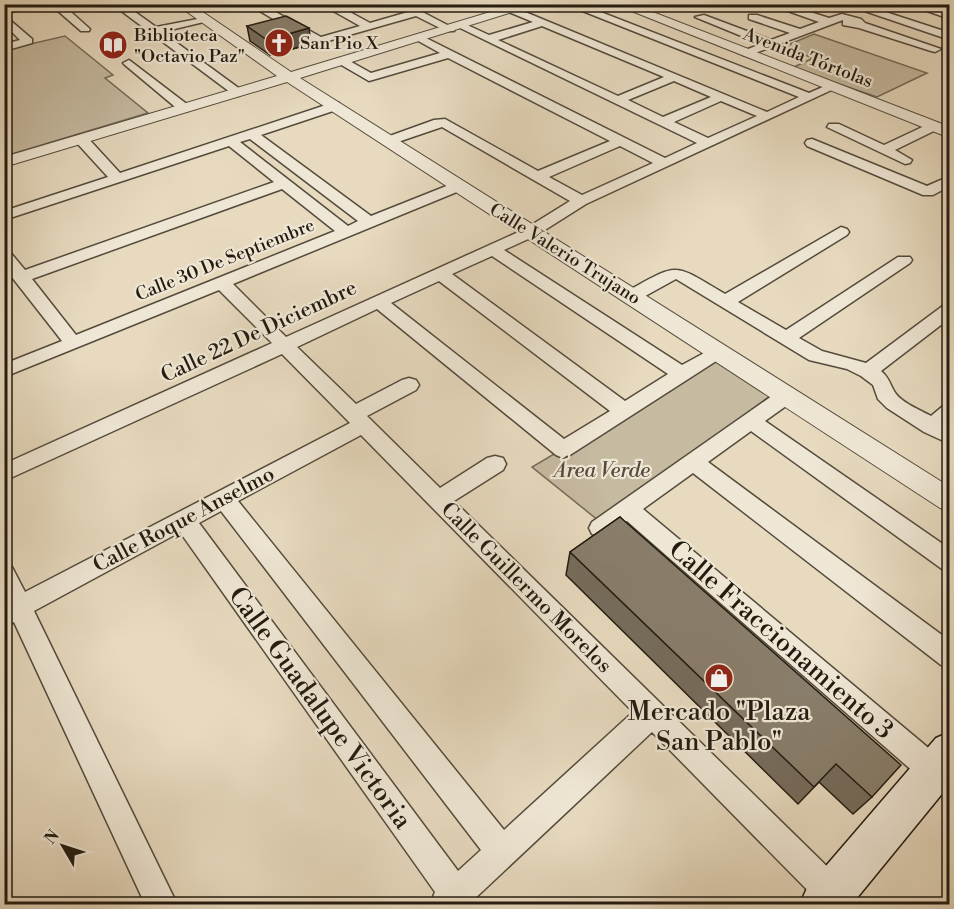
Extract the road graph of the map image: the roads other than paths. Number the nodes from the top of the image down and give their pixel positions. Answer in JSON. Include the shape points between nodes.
{"nodes":[{"id":1,"x":36,"y":4,"type":"edge"},
{"id":2,"x":55,"y":4,"type":"edge"},
{"id":3,"x":117,"y":4,"type":"edge"},
{"id":4,"x":182,"y":4,"type":"edge"},
{"id":5,"x":253,"y":4,"type":"edge"},
{"id":6,"x":326,"y":4,"type":"edge"},
{"id":7,"x":399,"y":4,"type":"edge"},
{"id":8,"x":532,"y":4,"type":"edge"},
{"id":9,"x":570,"y":4,"type":"edge"},
{"id":10,"x":620,"y":4,"type":"edge"},
{"id":11,"x":849,"y":4,"type":"edge"},
{"id":12,"x":912,"y":4,"type":"edge"},
{"id":13,"x":776,"y":5,"type":"edge"},
{"id":14,"x":513,"y":10,"type":"junction"},
{"id":15,"x":4,"y":11,"type":"edge"},
{"id":16,"x":416,"y":13,"type":"junction"},
{"id":17,"x":950,"y":16,"type":"edge"},
{"id":18,"x":700,"y":17,"type":"dead end"},
{"id":19,"x":753,"y":17,"type":"dead end"},
{"id":20,"x":4,"y":18,"type":"edge"},
{"id":21,"x":204,"y":19,"type":"junction"},
{"id":22,"x":832,"y":21,"type":"junction"},
{"id":23,"x":543,"y":22,"type":"junction"},
{"id":24,"x":368,"y":27,"type":"junction"},
{"id":25,"x":455,"y":27,"type":"junction"},
{"id":26,"x":85,"y":29,"type":"dead end"},
{"id":27,"x":153,"y":31,"type":"junction"},
{"id":28,"x":800,"y":33,"type":"junction"},
{"id":29,"x":950,"y":37,"type":"edge"},
{"id":30,"x":418,"y":38,"type":"junction"},
{"id":31,"x":489,"y":39,"type":"junction"},
{"id":32,"x":772,"y":44,"type":"junction"},
{"id":33,"x":4,"y":48,"type":"edge"},
{"id":34,"x":935,"y":50,"type":"dead end"},
{"id":35,"x":747,"y":53,"type":"junction"},
{"id":36,"x":449,"y":54,"type":"junction"},
{"id":37,"x":342,"y":61,"type":"junction"},
{"id":38,"x":129,"y":63,"type":"dead end"},
{"id":39,"x":289,"y":76,"type":"junction"},
{"id":40,"x":570,"y":77,"type":"junction"},
{"id":41,"x":674,"y":77,"type":"junction"},
{"id":42,"x":832,"y":87,"type":"junction"},
{"id":43,"x":238,"y":92,"type":"junction"},
{"id":44,"x":525,"y":93,"type":"junction"},
{"id":45,"x":721,"y":97,"type":"junction"},
{"id":46,"x":809,"y":97,"type":"junction"},
{"id":47,"x":618,"y":100,"type":"junction"},
{"id":48,"x":335,"y":106,"type":"junction"},
{"id":49,"x":184,"y":108,"type":"junction"},
{"id":50,"x":767,"y":116,"type":"junction"},
{"id":51,"x":663,"y":122,"type":"junction"},
{"id":52,"x":933,"y":126,"type":"junction"},
{"id":53,"x":834,"y":127,"type":"dead end"},
{"id":54,"x":950,"y":132,"type":"edge"},
{"id":55,"x":252,"y":134,"type":"junction"},
{"id":56,"x":81,"y":139,"type":"junction"},
{"id":57,"x":231,"y":141,"type":"junction"},
{"id":58,"x":389,"y":141,"type":"junction"},
{"id":59,"x":620,"y":141,"type":"junction"},
{"id":60,"x":707,"y":143,"type":"junction"},
{"id":61,"x":812,"y":143,"type":"dead end"},
{"id":62,"x":884,"y":150,"type":"junction"},
{"id":63,"x":905,"y":160,"type":"dead end"},
{"id":64,"x":4,"y":162,"type":"edge"},
{"id":65,"x":664,"y":163,"type":"junction"},
{"id":66,"x":538,"y":176,"type":"junction"},
{"id":67,"x":117,"y":178,"type":"junction"},
{"id":68,"x":950,"y":180,"type":"edge"},
{"id":69,"x":284,"y":183,"type":"junction"},
{"id":70,"x":459,"y":186,"type":"junction"},
{"id":71,"x":581,"y":201,"type":"junction"},
{"id":72,"x":4,"y":216,"type":"edge"},
{"id":73,"x":370,"y":223,"type":"junction"},
{"id":74,"x":346,"y":232,"type":"junction"},
{"id":75,"x":531,"y":232,"type":"junction"},
{"id":76,"x":841,"y":232,"type":"dead end"},
{"id":77,"x":493,"y":250,"type":"junction"},
{"id":78,"x":4,"y":255,"type":"edge"},
{"id":79,"x":904,"y":260,"type":"dead end"},
{"id":80,"x":441,"y":273,"type":"junction"},
{"id":81,"x":22,"y":278,"type":"junction"},
{"id":82,"x":221,"y":282,"type":"junction"},
{"id":83,"x":632,"y":296,"type":"junction"},
{"id":84,"x":379,"y":302,"type":"junction"},
{"id":85,"x":725,"y":302,"type":"junction"},
{"id":86,"x":950,"y":309,"type":"edge"},
{"id":87,"x":786,"y":338,"type":"junction"},
{"id":88,"x":73,"y":343,"type":"junction"},
{"id":89,"x":284,"y":346,"type":"junction"},
{"id":90,"x":717,"y":352,"type":"junction"},
{"id":91,"x":868,"y":370,"type":"junction"},
{"id":92,"x":4,"y":371,"type":"edge"},
{"id":93,"x":682,"y":374,"type":"junction"},
{"id":94,"x":409,"y":385,"type":"dead end"},
{"id":95,"x":786,"y":396,"type":"junction"},
{"id":96,"x":624,"y":411,"type":"junction"},
{"id":97,"x":950,"y":411,"type":"edge"},
{"id":98,"x":358,"y":420,"type":"junction"},
{"id":99,"x":751,"y":421,"type":"junction"},
{"id":100,"x":931,"y":427,"type":"junction"},
{"id":101,"x":950,"y":438,"type":"edge"},
{"id":102,"x":693,"y":462,"type":"junction"},
{"id":103,"x":495,"y":464,"type":"dead end"},
{"id":104,"x":4,"y":473,"type":"edge"},
{"id":105,"x":224,"y":499,"type":"junction"},
{"id":106,"x":438,"y":500,"type":"junction"},
{"id":107,"x":950,"y":501,"type":"edge"},
{"id":108,"x":628,"y":509,"type":"junction"},
{"id":109,"x":184,"y":520,"type":"junction"},
{"id":110,"x":600,"y":528,"type":"edge"},
{"id":111,"x":950,"y":562,"type":"edge"},
{"id":112,"x":4,"y":574,"type":"edge"},
{"id":113,"x":12,"y":611,"type":"edge"},
{"id":114,"x":950,"y":657,"type":"edge"},
{"id":115,"x":652,"y":713,"type":"junction"},
{"id":116,"x":942,"y":761,"type":"edge"},
{"id":117,"x":502,"y":852,"type":"junction"},
{"id":118,"x":827,"y":899,"type":"edge"},
{"id":119,"x":451,"y":900,"type":"edge"},
{"id":120,"x":161,"y":904,"type":"edge"}],
"edges":[{"from":1,"to":15,"type":"street"},
{"from":2,"to":26,"type":"street"},
{"from":3,"to":27,"type":"street"},
{"from":4,"to":21,"type":"street","name":"Calle Valerio Trujano"},
{"from":5,"to":24,"type":"street","via":[[314,39]]},
{"from":6,"to":24,"type":"street"},
{"from":7,"to":16,"type":"street"},
{"from":8,"to":14,"type":"street"},
{"from":9,"to":46,"type":"street"},
{"from":10,"to":35,"type":"street","name":"Avenida Tórtolas"},
{"from":11,"to":29,"type":"street"},
{"from":12,"to":17,"type":"street"},
{"from":13,"to":22,"type":"street"},
{"from":14,"to":23,"type":"street"},
{"from":14,"to":25,"type":"street"},
{"from":16,"to":24,"type":"street"},
{"from":16,"to":25,"type":"street"},
{"from":18,"to":32,"type":"street"},
{"from":19,"to":28,"type":"street"},
{"from":20,"to":33,"type":"street","via":[[28,41]]},
{"from":21,"to":27,"type":"street"},
{"from":21,"to":39,"type":"street","name":"Calle Valerio Trujano"},
{"from":22,"to":28,"type":"street"},
{"from":22,"to":34,"type":"street","via":[[844,17]]},
{"from":23,"to":31,"type":"street"},
{"from":23,"to":41,"type":"street"},
{"from":25,"to":30,"type":"street"},
{"from":25,"to":31,"type":"street"},
{"from":27,"to":43,"type":"street"},
{"from":28,"to":32,"type":"street"},
{"from":30,"to":36,"type":"street"},
{"from":30,"to":37,"type":"street"},
{"from":31,"to":40,"type":"street"},
{"from":32,"to":35,"type":"street"},
{"from":35,"to":42,"type":"street","name":"Avenida Tórtolas"},
{"from":36,"to":37,"type":"street","via":[[369,77]]},
{"from":36,"to":44,"type":"street"},
{"from":37,"to":39,"type":"street"},
{"from":38,"to":49,"type":"street"},
{"from":39,"to":43,"type":"street"},
{"from":39,"to":48,"type":"street","name":"Calle Valerio Trujano"},
{"from":40,"to":44,"type":"street"},
{"from":40,"to":47,"type":"street"},
{"from":41,"to":45,"type":"street"},
{"from":41,"to":47,"type":"street"},
{"from":42,"to":46,"type":"street","name":"Calle 22 De Diciembre"},
{"from":42,"to":52,"type":"street","name":"Avenida Tórtolas"},
{"from":43,"to":49,"type":"street"},
{"from":44,"to":59,"type":"street"},
{"from":45,"to":50,"type":"street"},
{"from":45,"to":51,"type":"street"},
{"from":46,"to":50,"type":"street","name":"Calle 22 De Diciembre"},
{"from":47,"to":51,"type":"street"},
{"from":48,"to":55,"type":"street"},
{"from":48,"to":58,"type":"street","name":"Calle Valerio Trujano"},
{"from":49,"to":56,"type":"street"},
{"from":50,"to":60,"type":"street","name":"Calle 22 De Diciembre"},
{"from":51,"to":60,"type":"street"},
{"from":52,"to":54,"type":"street","name":"Avenida Tórtolas"},
{"from":52,"to":62,"type":"street"},
{"from":53,"to":62,"type":"street"},
{"from":55,"to":57,"type":"street"},
{"from":55,"to":73,"type":"street"},
{"from":56,"to":64,"type":"street"},
{"from":56,"to":67,"type":"street"},
{"from":57,"to":67,"type":"street"},
{"from":57,"to":69,"type":"street"},
{"from":58,"to":66,"type":"street","via":[[445,123]]},
{"from":58,"to":70,"type":"street","name":"Calle Valerio Trujano"},
{"from":59,"to":65,"type":"street"},
{"from":59,"to":66,"type":"street"},
{"from":60,"to":65,"type":"street","name":"Calle 22 De Diciembre"},
{"from":61,"to":68,"type":"street","via":[[928,192]]},
{"from":62,"to":63,"type":"street"},
{"from":65,"to":71,"type":"street","name":"Calle 22 De Diciembre"},
{"from":66,"to":71,"type":"street"},
{"from":67,"to":72,"type":"street"},
{"from":69,"to":74,"type":"street"},
{"from":69,"to":81,"type":"street"},
{"from":70,"to":73,"type":"street","name":"Calle 30 De Septiembre"},
{"from":70,"to":75,"type":"street","name":"Calle Valerio Trujano"},
{"from":71,"to":75,"type":"street","name":"Calle 22 De Diciembre"},
{"from":73,"to":74,"type":"street","name":"Calle 30 De Septiembre"},
{"from":74,"to":82,"type":"street","name":"Calle 30 De Septiembre"},
{"from":75,"to":77,"type":"street","name":"Calle 22 De Diciembre"},
{"from":75,"to":83,"type":"street","name":"Calle Valerio Trujano"},
{"from":76,"to":85,"type":"street"},
{"from":77,"to":80,"type":"street","name":"Calle 22 De Diciembre"},
{"from":77,"to":93,"type":"street"},
{"from":78,"to":81,"type":"street"},
{"from":79,"to":87,"type":"street"},
{"from":80,"to":84,"type":"street","name":"Calle 22 De Diciembre"},
{"from":80,"to":96,"type":"street"},
{"from":81,"to":88,"type":"street"},
{"from":82,"to":88,"type":"street","name":"Calle 30 De Septiembre"},
{"from":82,"to":89,"type":"street","name":"Calle Guillermo Morelos"},
{"from":83,"to":85,"type":"street","via":[[671,274],[679,274]]},
{"from":83,"to":90,"type":"street","name":"Calle Valerio Trujano"},
{"from":84,"to":89,"type":"street","name":"Calle 22 De Diciembre"},
{"from":84,"to":96,"type":"street","via":[[563,450]]},
{"from":85,"to":87,"type":"street"},
{"from":86,"to":91,"type":"street"},
{"from":87,"to":91,"type":"street","via":[[816,356]]},
{"from":88,"to":92,"type":"street","name":"Calle 30 De Septiembre"},
{"from":89,"to":98,"type":"street","name":"Calle Guillermo Morelos"},
{"from":89,"to":104,"type":"street","name":"Calle 22 De Diciembre"},
{"from":90,"to":93,"type":"street"},
{"from":90,"to":95,"type":"street","name":"Calle Valerio Trujano"},
{"from":91,"to":100,"type":"street","via":[[882,382],[885,394],[894,403]]},
{"from":93,"to":96,"type":"street"},
{"from":94,"to":98,"type":"street","name":"Calle Roque Anselmo"},
{"from":95,"to":99,"type":"street"},
{"from":95,"to":107,"type":"street","name":"Calle Valerio Trujano"},
{"from":97,"to":100,"type":"street"},
{"from":98,"to":105,"type":"street","name":"Calle Roque Anselmo"},
{"from":98,"to":106,"type":"street","name":"Calle Guillermo Morelos"},
{"from":99,"to":102,"type":"street"},
{"from":99,"to":111,"type":"street"},
{"from":100,"to":101,"type":"street"},
{"from":102,"to":108,"type":"street"},
{"from":102,"to":114,"type":"street"},
{"from":103,"to":106,"type":"street"},
{"from":105,"to":109,"type":"street","name":"Calle Roque Anselmo"},
{"from":105,"to":117,"type":"street"},
{"from":106,"to":115,"type":"street","name":"Calle Guillermo Morelos"},
{"from":108,"to":110,"type":"street"},
{"from":108,"to":116,"type":"street","name":"Calle Fraccionamiento 3"},
{"from":109,"to":113,"type":"street","name":"Calle Roque Anselmo"},
{"from":109,"to":119,"type":"street","name":"Calle Guadalupe Victoria"},
{"from":112,"to":113,"type":"street"},
{"from":113,"to":120,"type":"street"},
{"from":115,"to":117,"type":"street"},
{"from":115,"to":118,"type":"street","name":"Calle Guillermo Morelos"},
{"from":116,"to":118,"type":"main road"},
{"from":117,"to":119,"type":"street"}]}
